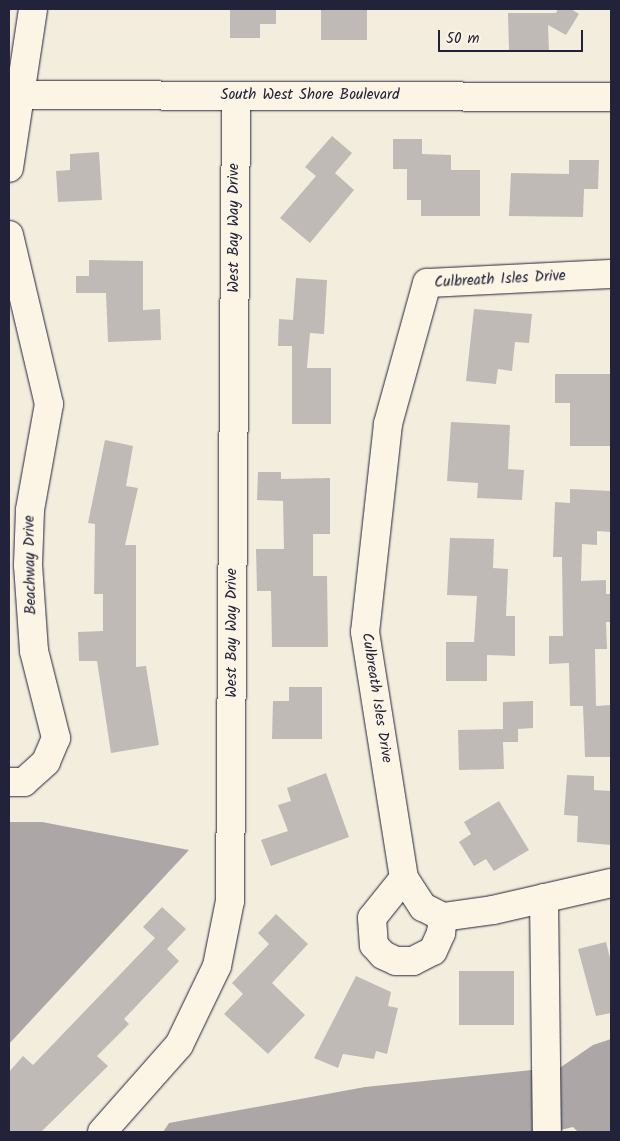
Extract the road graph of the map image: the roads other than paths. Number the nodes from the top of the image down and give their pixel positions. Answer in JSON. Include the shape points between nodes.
{"nodes":[{"id":1,"x":33,"y":9,"type":"edge"},
{"id":2,"x":15,"y":95,"type":"edge"},
{"id":3,"x":236,"y":96,"type":"junction"},
{"id":4,"x":611,"y":96,"type":"edge"},
{"id":5,"x":9,"y":168,"type":"edge"},
{"id":6,"x":9,"y":235,"type":"edge"},
{"id":7,"x":611,"y":274,"type":"edge"},
{"id":8,"x":19,"y":502,"type":"edge"},
{"id":9,"x":9,"y":782,"type":"edge"},
{"id":10,"x":404,"y":878,"type":"junction"},
{"id":11,"x":611,"y":883,"type":"edge"},
{"id":12,"x":544,"y":898,"type":"junction"},
{"id":13,"x":443,"y":917,"type":"junction"},
{"id":14,"x":102,"y":1132,"type":"edge"},
{"id":15,"x":547,"y":1132,"type":"edge"}],
"edges":[{"from":1,"to":2,"type":"street"},
{"from":2,"to":3,"type":"street","name":"South West Shore Boulevard"},
{"from":2,"to":5,"type":"street"},
{"from":3,"to":4,"type":"street","name":"South West Shore Boulevard"},
{"from":3,"to":14,"type":"street","name":"West Bay Way Drive","via":[[230,901],[217,966],[179,1045]]},
{"from":6,"to":8,"type":"street","name":"Beachway Drive","via":[[49,404]]},
{"from":7,"to":10,"type":"street","name":"Culbreath Isles Drive","via":[[427,283],[388,424],[365,632]]},
{"from":8,"to":9,"type":"street","name":"Beachway Drive","via":[[28,566],[34,651],[56,738],[46,762],[24,782]]},
{"from":10,"to":13,"type":"street","name":"Culbreath Isles Drive","via":[[423,907]]},
{"from":10,"to":13,"type":"street","via":[[372,918],[374,945],[383,955],[396,961],[413,961],[433,951],[442,932]]},
{"from":11,"to":12,"type":"street"},
{"from":12,"to":13,"type":"street"},
{"from":12,"to":15,"type":"street"}]}
